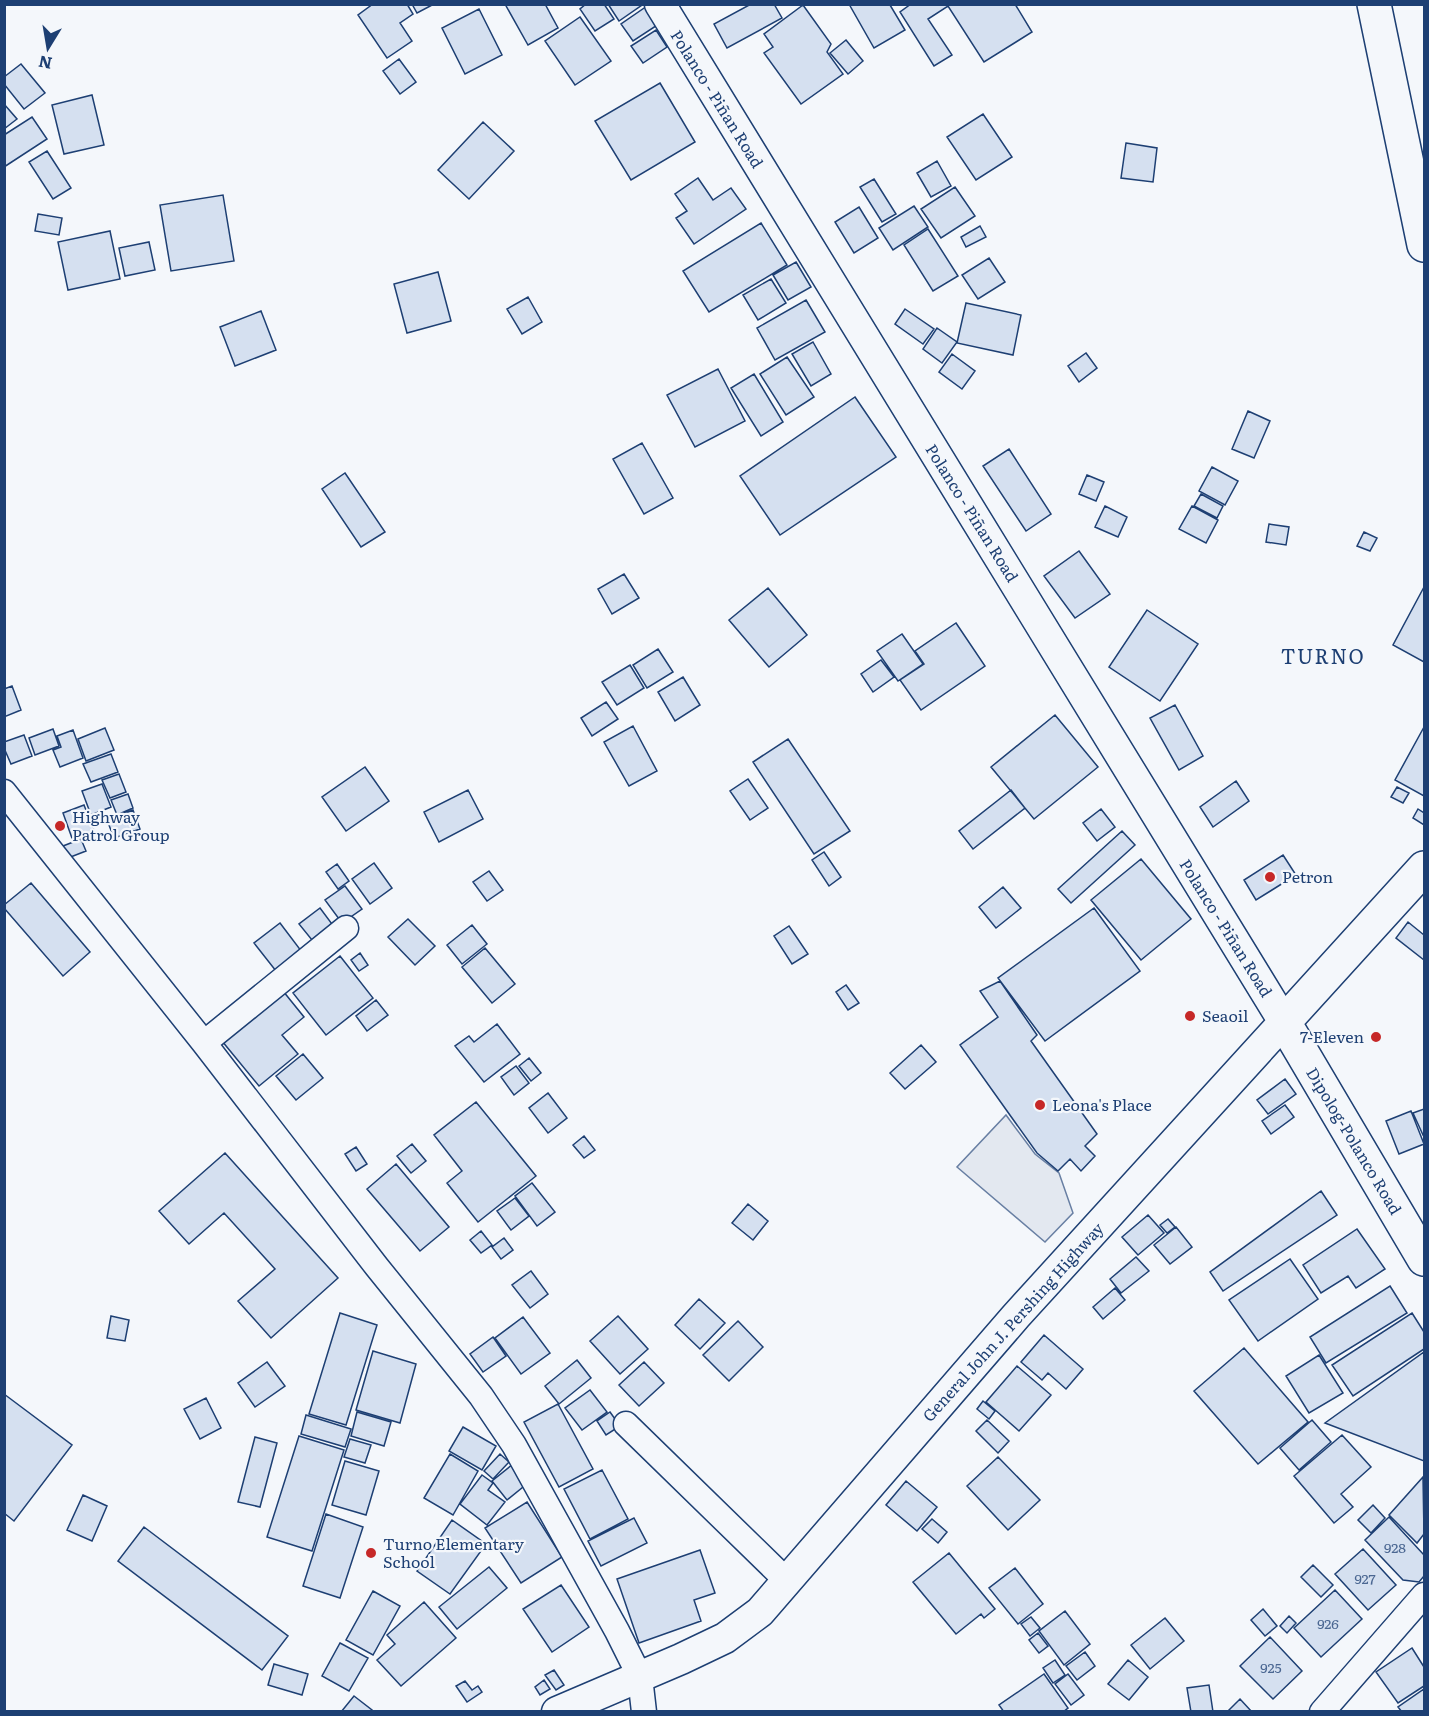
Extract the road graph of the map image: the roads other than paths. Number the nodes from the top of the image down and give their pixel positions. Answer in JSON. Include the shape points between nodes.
{"nodes":[{"id":1,"x":660,"y":4,"type":"edge"},
{"id":2,"x":1374,"y":4,"type":"edge"},
{"id":3,"x":1425,"y":245,"type":"edge"},
{"id":4,"x":4,"y":792,"type":"edge"},
{"id":5,"x":1425,"y":868,"type":"edge"},
{"id":6,"x":346,"y":928,"type":"dead end"},
{"id":7,"x":1284,"y":1022,"type":"junction"},
{"id":8,"x":204,"y":1043,"type":"junction"},
{"id":9,"x":1425,"y":1259,"type":"edge"},
{"id":10,"x":626,"y":1424,"type":"dead end"},
{"id":11,"x":787,"y":1581,"type":"junction"},
{"id":12,"x":1425,"y":1595,"type":"edge"},
{"id":13,"x":640,"y":1677,"type":"junction"},
{"id":14,"x":557,"y":1712,"type":"edge"},
{"id":15,"x":644,"y":1712,"type":"edge"},
{"id":16,"x":1322,"y":1712,"type":"edge"}],
"edges":[{"from":1,"to":7,"type":"main road","name":"Polanco - Piñan Road"},
{"from":2,"to":3,"type":"highway"},
{"from":4,"to":8,"type":"street"},
{"from":5,"to":7,"type":"highway","name":"General John J. Pershing Highway"},
{"from":6,"to":8,"type":"street"},
{"from":7,"to":9,"type":"highway","name":"Dipolog-Polanco Road"},
{"from":7,"to":11,"type":"main road","name":"General John J. Pershing Highway","via":[[1016,1316]]},
{"from":8,"to":13,"type":"street","via":[[481,1396],[514,1444]]},
{"from":10,"to":11,"type":"street"},
{"from":11,"to":13,"type":"main road","name":"General John J. Pershing Highway","via":[[760,1612],[724,1638]]},
{"from":12,"to":16,"type":"street"},
{"from":13,"to":14,"type":"main road","name":"General John J. Pershing Highway"},
{"from":13,"to":15,"type":"street"}]}
